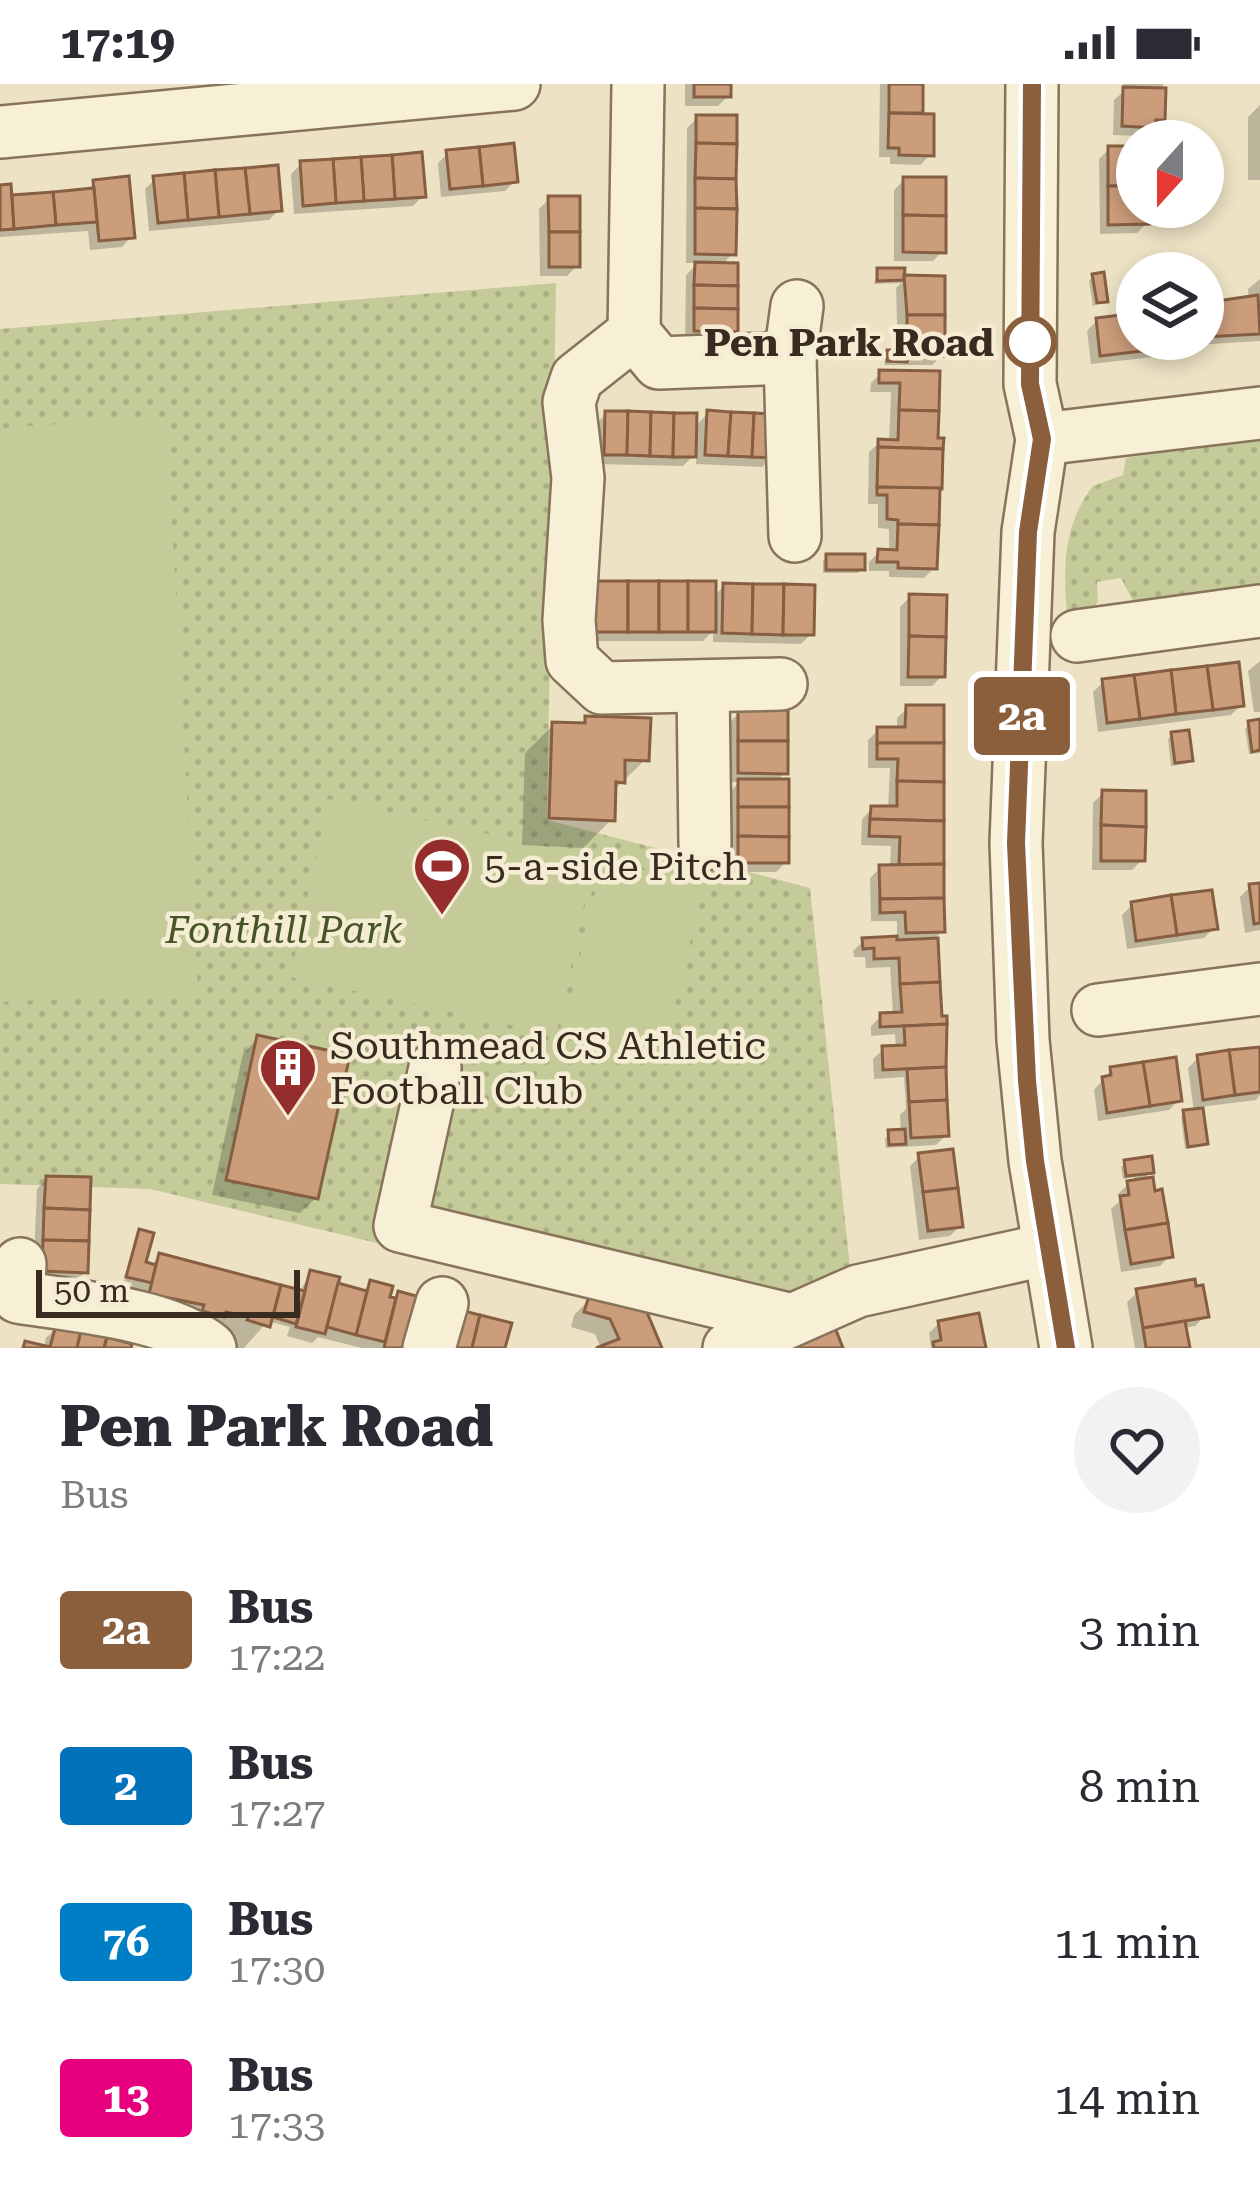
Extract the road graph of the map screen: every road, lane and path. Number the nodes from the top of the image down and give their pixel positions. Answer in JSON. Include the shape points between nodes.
{"nodes":[{"id":1,"x":514,"y":84,"type":"edge"},
{"id":2,"x":638,"y":84,"type":"edge"},
{"id":3,"x":1032,"y":84,"type":"edge"},
{"id":4,"x":0,"y":132,"type":"edge"},
{"id":5,"x":797,"y":306,"type":"dead end"},
{"id":6,"x":634,"y":333,"type":"junction"},
{"id":7,"x":790,"y":358,"type":"junction"},
{"id":8,"x":1260,"y":413,"type":"edge"},
{"id":9,"x":1042,"y":439,"type":"junction"},
{"id":10,"x":795,"y":536,"type":"dead end"},
{"id":11,"x":1260,"y":611,"type":"edge"},
{"id":12,"x":1104,"y":618,"type":"dead end"},
{"id":13,"x":782,"y":684,"type":"dead end"},
{"id":14,"x":704,"y":686,"type":"junction"},
{"id":15,"x":705,"y":844,"type":"dead end"},
{"id":16,"x":1260,"y":989,"type":"edge"},
{"id":17,"x":1098,"y":1010,"type":"dead end"},
{"id":18,"x":435,"y":1067,"type":"dead end"},
{"id":19,"x":1049,"y":1250,"type":"junction"},
{"id":20,"x":20,"y":1264,"type":"dead end"},
{"id":21,"x":792,"y":1320,"type":"junction"},
{"id":22,"x":210,"y":1348,"type":"edge"},
{"id":23,"x":729,"y":1348,"type":"edge"},
{"id":24,"x":1066,"y":1348,"type":"edge"}],
"edges":[{"from":1,"to":4,"type":"street"},
{"from":2,"to":6,"type":"street"},
{"from":3,"to":9,"type":"street","via":[[1030,384]]},
{"from":5,"to":7,"type":"street"},
{"from":6,"to":7,"type":"street","via":[[658,363]]},
{"from":6,"to":14,"type":"street","via":[[577,378],[569,402],[578,478],[572,660],[602,688]]},
{"from":7,"to":10,"type":"street"},
{"from":8,"to":9,"type":"street"},
{"from":9,"to":19,"type":"street","via":[[1028,532],[1016,843],[1023,1040]]},
{"from":11,"to":12,"type":"street"},
{"from":13,"to":14,"type":"street"},
{"from":14,"to":15,"type":"street"},
{"from":16,"to":17,"type":"street"},
{"from":18,"to":21,"type":"street","via":[[400,1226]]},
{"from":19,"to":21,"type":"street","via":[[858,1291]]},
{"from":19,"to":24,"type":"street"},
{"from":20,"to":22,"type":"street","via":[[18,1297],[193,1334]]},
{"from":21,"to":23,"type":"street"}]}
